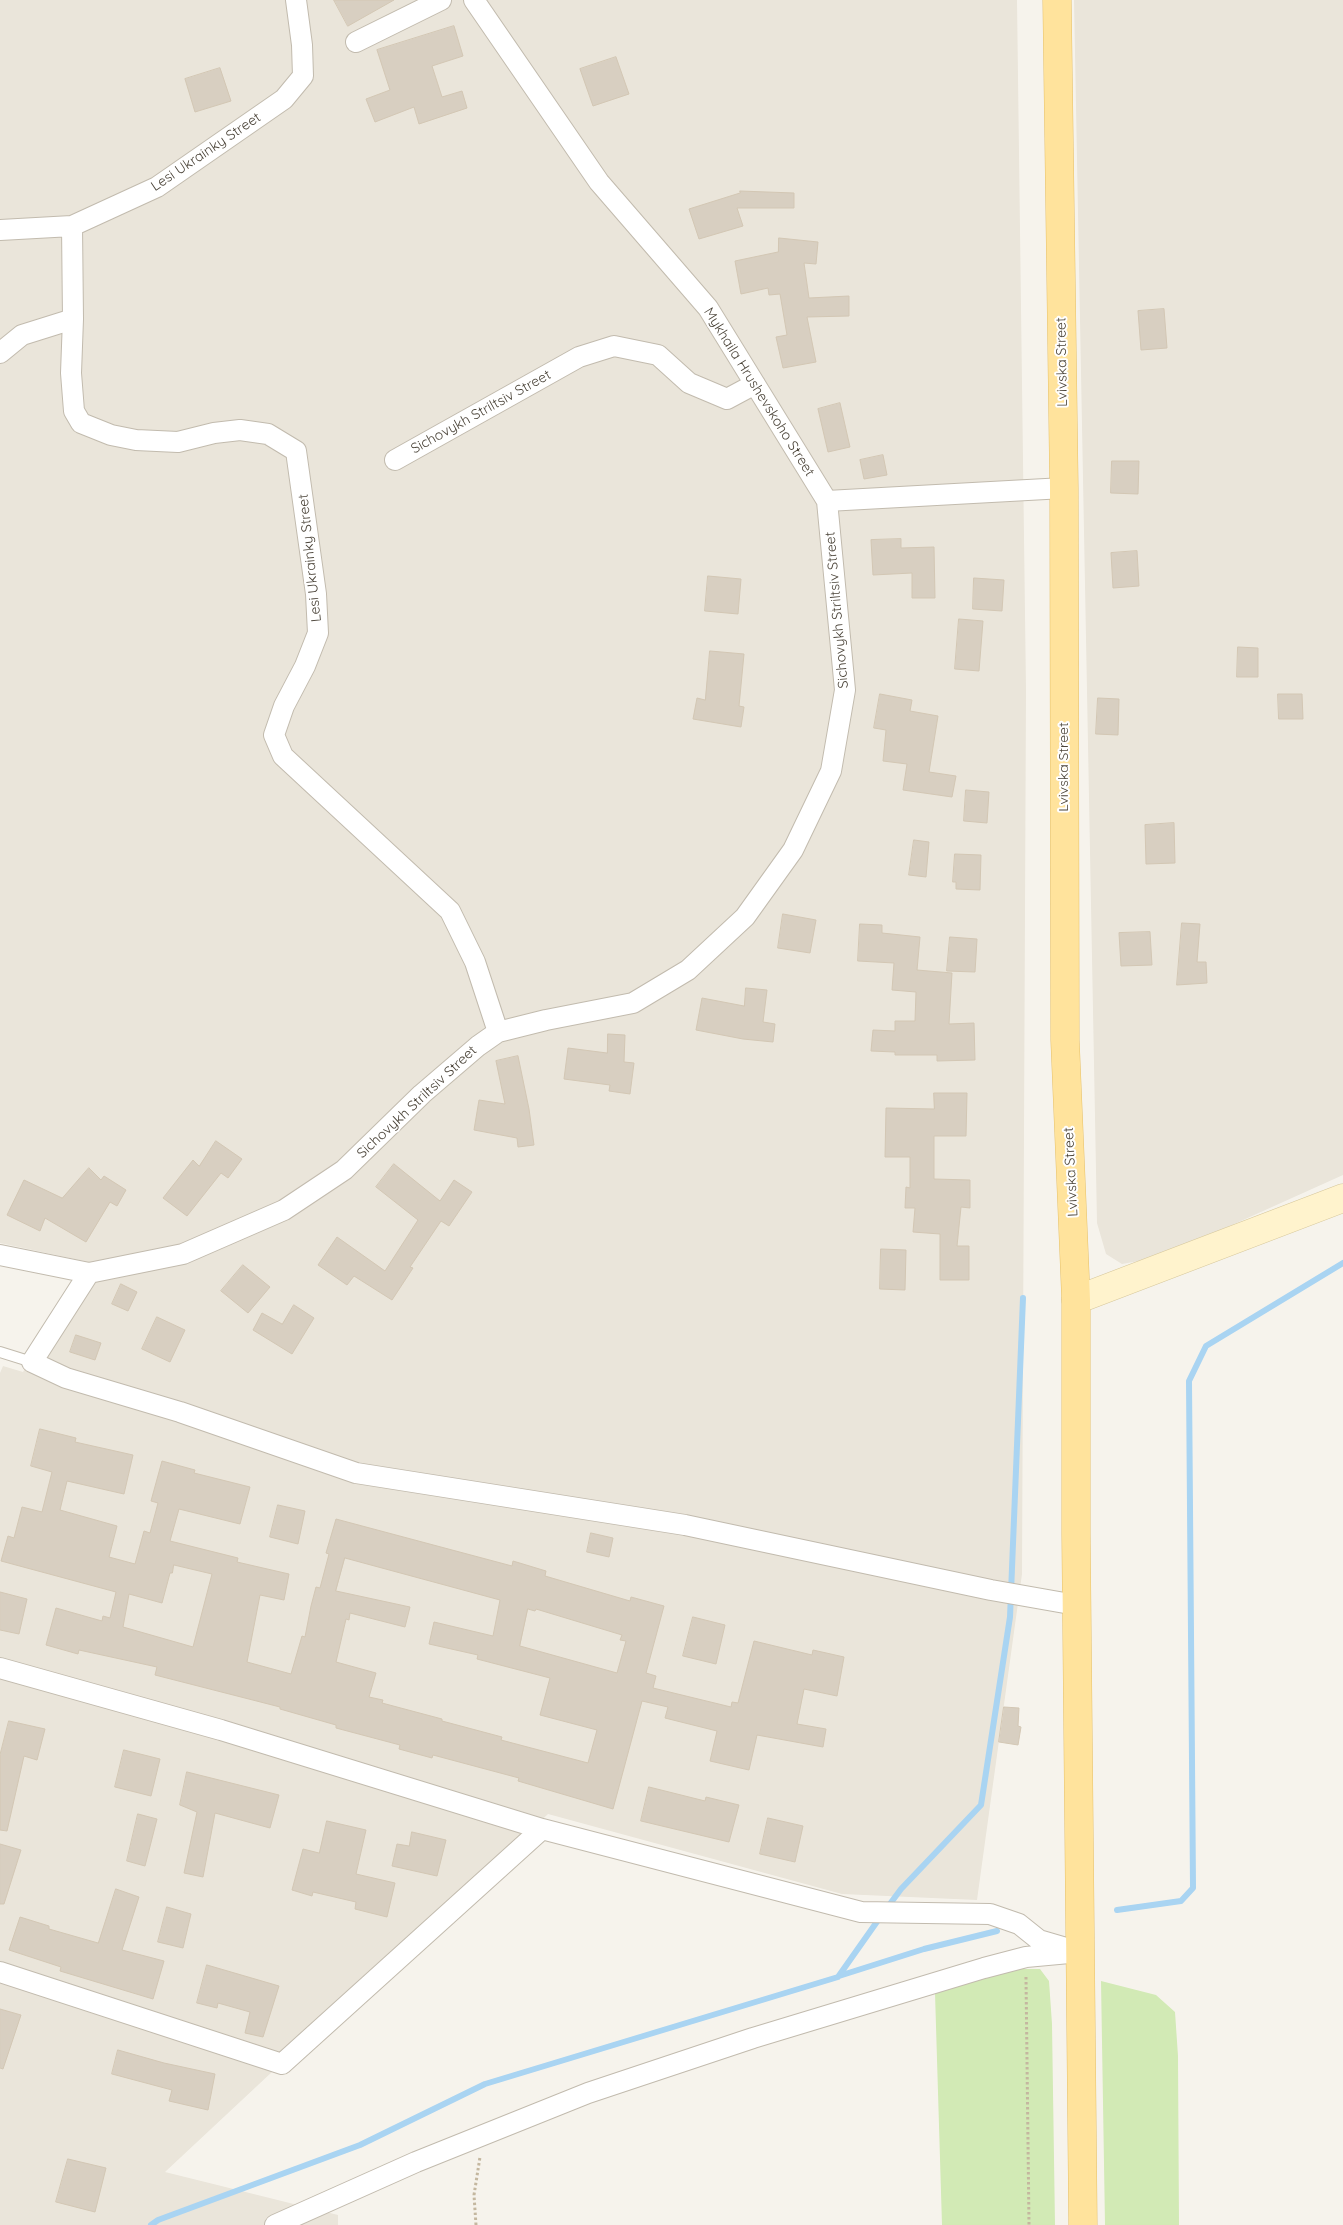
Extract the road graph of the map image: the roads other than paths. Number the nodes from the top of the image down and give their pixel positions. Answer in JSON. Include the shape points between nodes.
{"nodes":[{"id":1,"x":296,"y":0,"type":"edge"},
{"id":2,"x":441,"y":0,"type":"edge"},
{"id":3,"x":474,"y":0,"type":"edge"},
{"id":4,"x":1057,"y":0,"type":"edge"},
{"id":5,"x":356,"y":42,"type":"dead end"},
{"id":6,"x":72,"y":226,"type":"junction"},
{"id":7,"x":0,"y":230,"type":"edge"},
{"id":8,"x":73,"y":319,"type":"junction"},
{"id":9,"x":0,"y":353,"type":"edge"},
{"id":10,"x":755,"y":384,"type":"junction"},
{"id":11,"x":395,"y":460,"type":"dead end"},
{"id":12,"x":1064,"y":488,"type":"junction"},
{"id":13,"x":827,"y":501,"type":"junction"},
{"id":14,"x":498,"y":1032,"type":"junction"},
{"id":15,"x":1343,"y":1198,"type":"edge"},
{"id":16,"x":0,"y":1255,"type":"edge"},
{"id":17,"x":89,"y":1273,"type":"junction"},
{"id":18,"x":1076,"y":1300,"type":"junction"},
{"id":19,"x":0,"y":1352,"type":"edge"},
{"id":20,"x":32,"y":1362,"type":"junction"},
{"id":21,"x":1076,"y":1605,"type":"junction"},
{"id":22,"x":0,"y":1668,"type":"edge"},
{"id":23,"x":542,"y":1829,"type":"junction"},
{"id":24,"x":1080,"y":1952,"type":"junction"},
{"id":25,"x":0,"y":1972,"type":"edge"},
{"id":26,"x":275,"y":2225,"type":"edge"},
{"id":27,"x":1083,"y":2225,"type":"edge"}],
"edges":[{"from":1,"to":6,"type":"street","name":"Lesi Ukrainky Street","via":[[303,76],[284,99],[157,187]]},
{"from":2,"to":5,"type":"street"},
{"from":3,"to":10,"type":"street","name":"Mykhaila Hrushevskoho Street","via":[[599,182],[708,308]]},
{"from":4,"to":12,"type":"main road","name":"Lvivska Street"},
{"from":6,"to":7,"type":"street","name":"Lesi Ukrainky Street"},
{"from":6,"to":8,"type":"street","name":"Lesi Ukrainky Street"},
{"from":8,"to":9,"type":"street","via":[[22,335]]},
{"from":8,"to":14,"type":"street","name":"Lesi Ukrainky Street","via":[[71,373],[74,411],[81,423],[111,435],[136,440],[178,442],[240,430],[268,434],[296,451],[316,594],[318,633],[274,735],[283,756],[450,911],[475,962]]},
{"from":10,"to":11,"type":"street","name":"Sichovykh Striltsiv Street","via":[[727,399],[690,383],[658,355],[614,346],[579,357]]},
{"from":10,"to":13,"type":"street","name":"Mykhaila Hrushevskoho Street"},
{"from":12,"to":13,"type":"street"},
{"from":12,"to":18,"type":"main road","name":"Lvivska Street","via":[[1065,1040]]},
{"from":13,"to":14,"type":"street","name":"Sichovykh Striltsiv Street","via":[[845,690],[831,771],[793,850],[746,917],[688,970],[633,1003]]},
{"from":14,"to":17,"type":"street","name":"Sichovykh Striltsiv Street","via":[[422,1094],[344,1170],[284,1210],[183,1254]]},
{"from":15,"to":18,"type":"street"},
{"from":16,"to":17,"type":"street","name":"Sichovykh Striltsiv Street"},
{"from":17,"to":20,"type":"street"},
{"from":18,"to":21,"type":"main road","name":"Lvivska Street"},
{"from":19,"to":20,"type":"lane"},
{"from":20,"to":21,"type":"street","via":[[66,1378],[180,1412],[356,1473],[685,1525]]},
{"from":21,"to":24,"type":"main road","name":"Lvivska Street"},
{"from":22,"to":23,"type":"street","via":[[221,1730]]},
{"from":23,"to":24,"type":"street","via":[[861,1912],[990,1914],[1020,1924],[1039,1940]]},
{"from":23,"to":25,"type":"street","via":[[282,2064]]},
{"from":24,"to":26,"type":"street","via":[[1026,1957],[753,2038],[588,2093],[416,2162]]},
{"from":24,"to":27,"type":"main road","name":"Lvivska Street"}]}
